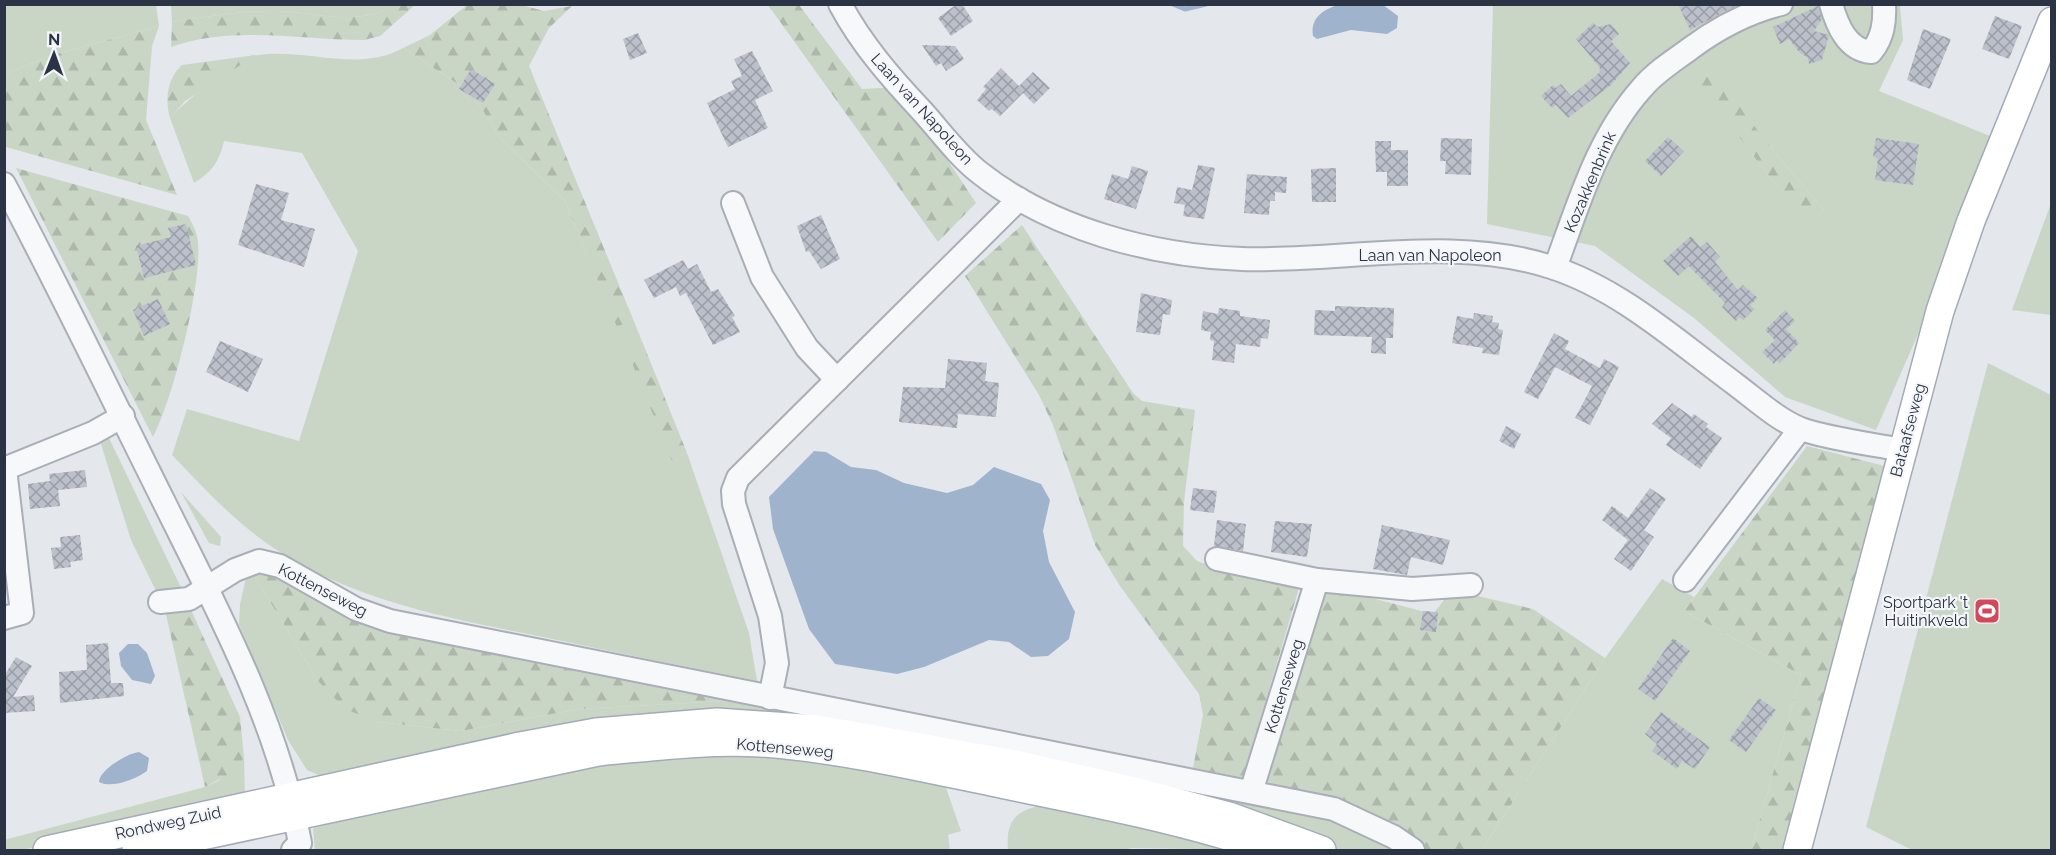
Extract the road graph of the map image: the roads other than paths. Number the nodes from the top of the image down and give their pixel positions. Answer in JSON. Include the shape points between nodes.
{"nodes":[{"id":1,"x":840,"y":4,"type":"edge"},
{"id":2,"x":1781,"y":4,"type":"edge"},
{"id":3,"x":1831,"y":4,"type":"edge"},
{"id":4,"x":1884,"y":4,"type":"edge"},
{"id":5,"x":2052,"y":21,"type":"edge"},
{"id":6,"x":4,"y":184,"type":"edge"},
{"id":7,"x":1019,"y":199,"type":"junction"},
{"id":8,"x":734,"y":203,"type":"dead end"},
{"id":9,"x":1555,"y":268,"type":"junction"},
{"id":10,"x":837,"y":380,"type":"junction"},
{"id":11,"x":123,"y":416,"type":"junction"},
{"id":12,"x":1800,"y":429,"type":"junction"},
{"id":13,"x":1902,"y":450,"type":"junction"},
{"id":14,"x":5,"y":469,"type":"edge"},
{"id":15,"x":1217,"y":559,"type":"dead end"},
{"id":16,"x":1317,"y":580,"type":"junction"},
{"id":17,"x":1685,"y":580,"type":"dead end"},
{"id":18,"x":1471,"y":585,"type":"dead end"},
{"id":19,"x":207,"y":589,"type":"junction"},
{"id":20,"x":160,"y":602,"type":"dead end"},
{"id":21,"x":13,"y":616,"type":"edge"},
{"id":22,"x":770,"y":698,"type":"junction"},
{"id":23,"x":1007,"y":756,"type":"junction"},
{"id":24,"x":1251,"y":792,"type":"junction"},
{"id":25,"x":293,"y":806,"type":"junction"},
{"id":26,"x":47,"y":850,"type":"edge"},
{"id":27,"x":136,"y":850,"type":"edge"},
{"id":28,"x":293,"y":850,"type":"edge"},
{"id":29,"x":1271,"y":850,"type":"edge"},
{"id":30,"x":1322,"y":850,"type":"edge"},
{"id":31,"x":1413,"y":850,"type":"edge"},
{"id":32,"x":1797,"y":850,"type":"edge"}],
"edges":[{"from":1,"to":7,"type":"street","name":"Laan van Napoleon","via":[[864,43],[897,84],[979,172]]},
{"from":2,"to":9,"type":"street","name":"Kozakkenbrink","via":[[1734,21],[1701,40],[1642,87],[1615,124],[1594,164]]},
{"from":3,"to":4,"type":"street","via":[[1852,46],[1871,52],[1885,22]]},
{"from":5,"to":13,"type":"main road","name":"Bataafseweg","via":[[1971,221],[1944,300]]},
{"from":6,"to":11,"type":"street"},
{"from":7,"to":9,"type":"street","name":"Laan van Napoleon","via":[[1070,223],[1187,254],[1243,259],[1465,252],[1516,256]]},
{"from":7,"to":10,"type":"street"},
{"from":8,"to":10,"type":"street","via":[[762,277],[807,348]]},
{"from":9,"to":12,"type":"street","name":"Laan van Napoleon","via":[[1621,301]]},
{"from":10,"to":22,"type":"street","via":[[746,468],[733,491],[737,518],[770,616],[777,663]]},
{"from":11,"to":14,"type":"street","via":[[93,434]]},
{"from":11,"to":19,"type":"street"},
{"from":12,"to":13,"type":"street","name":"Laan van Napoleon"},
{"from":12,"to":17,"type":"street"},
{"from":13,"to":32,"type":"main road","name":"Bataafseweg"},
{"from":14,"to":21,"type":"street"},
{"from":15,"to":16,"type":"street"},
{"from":16,"to":18,"type":"street","via":[[1412,589]]},
{"from":16,"to":24,"type":"street","name":"Kottenseweg"},
{"from":19,"to":20,"type":"street","via":[[189,599]]},
{"from":19,"to":22,"type":"street","name":"Kottenseweg","via":[[235,570],[259,561],[280,566],[356,609],[390,621]]},
{"from":19,"to":25,"type":"street","via":[[257,699]]},
{"from":22,"to":23,"type":"street","name":"Kottenseweg"},
{"from":23,"to":24,"type":"street","name":"Kottenseweg"},
{"from":23,"to":25,"type":"main road","name":"Kottenseweg","via":[[818,729],[717,722],[596,732]]},
{"from":23,"to":30,"type":"main road","name":"Kottenseweg","via":[[1229,816]]},
{"from":24,"to":31,"type":"street","name":"Kottenseweg","via":[[1334,809]]},
{"from":25,"to":26,"type":"main road","name":"Rondweg Zuid"},
{"from":25,"to":27,"type":"main road","name":"Rondweg Zuid"},
{"from":25,"to":28,"type":"street","via":[[300,843]]},
{"from":25,"to":29,"type":"main road","name":"Kottenseweg","via":[[598,752],[758,743],[817,748],[1140,812]]}]}
